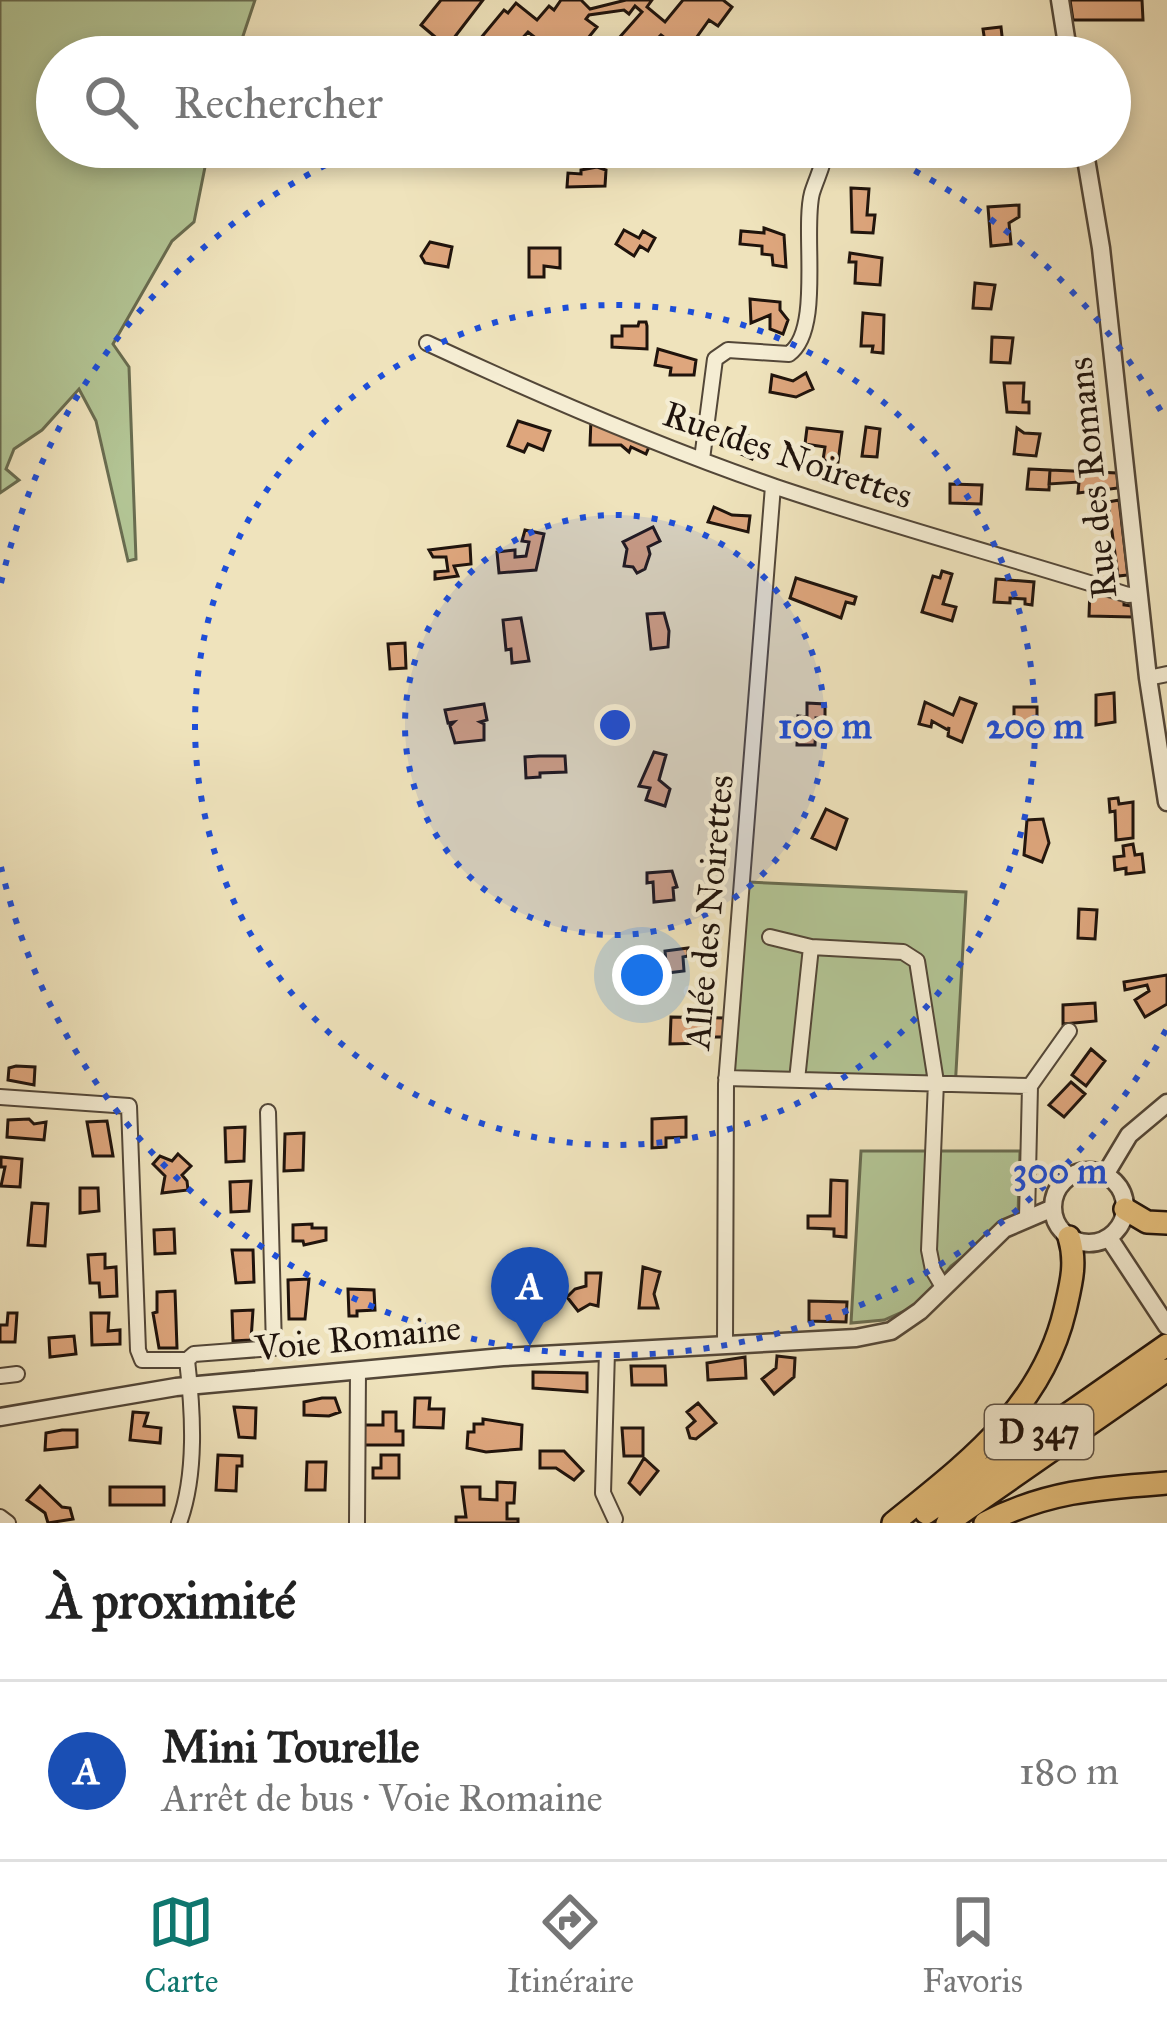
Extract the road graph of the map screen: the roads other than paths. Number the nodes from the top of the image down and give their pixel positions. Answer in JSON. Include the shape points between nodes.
{"nodes":[{"id":1,"x":1060,"y":0,"type":"edge"},
{"id":2,"x":1066,"y":36,"type":"edge"},
{"id":3,"x":823,"y":168,"type":"edge"},
{"id":4,"x":1088,"y":168,"type":"edge"},
{"id":5,"x":427,"y":343,"type":"dead end"},
{"id":6,"x":702,"y":459,"type":"junction"},
{"id":7,"x":773,"y":486,"type":"junction"},
{"id":8,"x":1138,"y":594,"type":"junction"},
{"id":9,"x":1167,"y":674,"type":"edge"},
{"id":10,"x":1148,"y":678,"type":"junction"},
{"id":11,"x":1167,"y":802,"type":"edge"},
{"id":12,"x":770,"y":937,"type":"dead end"},
{"id":13,"x":812,"y":947,"type":"junction"},
{"id":14,"x":1069,"y":1031,"type":"dead end"},
{"id":15,"x":726,"y":1078,"type":"junction"},
{"id":16,"x":797,"y":1081,"type":"junction"},
{"id":17,"x":936,"y":1082,"type":"junction"},
{"id":18,"x":1030,"y":1087,"type":"junction"},
{"id":19,"x":0,"y":1097,"type":"edge"},
{"id":20,"x":1167,"y":1103,"type":"edge"},
{"id":21,"x":268,"y":1112,"type":"dead end"},
{"id":22,"x":1106,"y":1175,"type":"junction"},
{"id":23,"x":1053,"y":1208,"type":"junction"},
{"id":24,"x":1125,"y":1209,"type":"junction"},
{"id":25,"x":1027,"y":1217,"type":"junction"},
{"id":26,"x":1167,"y":1223,"type":"edge"},
{"id":27,"x":1069,"y":1237,"type":"junction"},
{"id":28,"x":1109,"y":1238,"type":"junction"},
{"id":29,"x":944,"y":1287,"type":"junction"},
{"id":30,"x":1167,"y":1326,"type":"edge"},
{"id":31,"x":725,"y":1344,"type":"junction"},
{"id":32,"x":1167,"y":1345,"type":"edge"},
{"id":33,"x":607,"y":1351,"type":"junction"},
{"id":34,"x":188,"y":1360,"type":"junction"},
{"id":35,"x":1167,"y":1370,"type":"edge"},
{"id":36,"x":358,"y":1371,"type":"junction"},
{"id":37,"x":17,"y":1374,"type":"dead end"},
{"id":38,"x":0,"y":1376,"type":"edge"},
{"id":39,"x":193,"y":1386,"type":"junction"},
{"id":40,"x":0,"y":1417,"type":"edge"},
{"id":41,"x":1167,"y":1483,"type":"edge"},
{"id":42,"x":0,"y":1516,"type":"edge"},
{"id":43,"x":615,"y":1519,"type":"dead end"},
{"id":44,"x":8,"y":1523,"type":"edge"},
{"id":45,"x":179,"y":1523,"type":"edge"},
{"id":46,"x":357,"y":1523,"type":"edge"},
{"id":47,"x":893,"y":1523,"type":"edge"},
{"id":48,"x":913,"y":1523,"type":"edge"},
{"id":49,"x":947,"y":1523,"type":"edge"},
{"id":50,"x":985,"y":1523,"type":"edge"}],
"edges":[{"from":1,"to":2,"type":"street"},
{"from":3,"to":6,"type":"street","via":[[812,195],[801,343],[789,354],[728,350],[716,359]]},
{"from":4,"to":8,"type":"street","name":"Rue des Romans"},
{"from":5,"to":6,"type":"street","name":"Rue des Noirettes"},
{"from":6,"to":7,"type":"street","name":"Rue des Noirettes"},
{"from":7,"to":8,"type":"street","name":"Rue des Noirettes"},
{"from":7,"to":15,"type":"street","name":"Allée des Noirettes"},
{"from":8,"to":10,"type":"street","name":"Rue des Romans"},
{"from":9,"to":10,"type":"street"},
{"from":10,"to":11,"type":"street","name":"Rue des Romans"},
{"from":12,"to":13,"type":"street"},
{"from":13,"to":16,"type":"street"},
{"from":13,"to":17,"type":"street","via":[[903,952],[917,961]]},
{"from":14,"to":18,"type":"street"},
{"from":15,"to":16,"type":"street"},
{"from":15,"to":31,"type":"street","name":"Allée des Noirettes"},
{"from":16,"to":17,"type":"street"},
{"from":17,"to":18,"type":"street"},
{"from":17,"to":29,"type":"street","via":[[929,1250]]},
{"from":18,"to":25,"type":"street"},
{"from":19,"to":34,"type":"street","via":[[129,1106],[139,1350],[142,1360]]},
{"from":20,"to":22,"type":"street","via":[[1129,1135]]},
{"from":21,"to":34,"type":"street","via":[[274,1348]]},
{"from":22,"to":23,"type":"street","via":[[1070,1177]]},
{"from":22,"to":24,"type":"street"},
{"from":23,"to":25,"type":"street","name":"Voie Romaine"},
{"from":23,"to":27,"type":"street"},
{"from":24,"to":26,"type":"highway"},
{"from":24,"to":28,"type":"street"},
{"from":25,"to":29,"type":"street","name":"Voie Romaine"},
{"from":27,"to":28,"type":"street","via":[[1089,1244]]},
{"from":27,"to":47,"type":"highway","via":[[1073,1274],[1040,1378],[980,1452]]},
{"from":28,"to":30,"type":"street"},
{"from":29,"to":31,"type":"street","name":"Voie Romaine","via":[[891,1331]]},
{"from":31,"to":33,"type":"street","name":"Voie Romaine"},
{"from":32,"to":48,"type":"highway","number":"D 347"},
{"from":33,"to":36,"type":"street","name":"Voie Romaine"},
{"from":33,"to":43,"type":"street","via":[[603,1493]]},
{"from":34,"to":39,"type":"street"},
{"from":35,"to":49,"type":"highway","number":"D 347"},
{"from":36,"to":39,"type":"street","name":"Voie Romaine"},
{"from":36,"to":46,"type":"street"},
{"from":37,"to":38,"type":"street"},
{"from":39,"to":40,"type":"street","name":"Voie Romaine"},
{"from":39,"to":45,"type":"street"},
{"from":41,"to":50,"type":"highway","via":[[1072,1490]]},
{"from":42,"to":44,"type":"street"}]}
